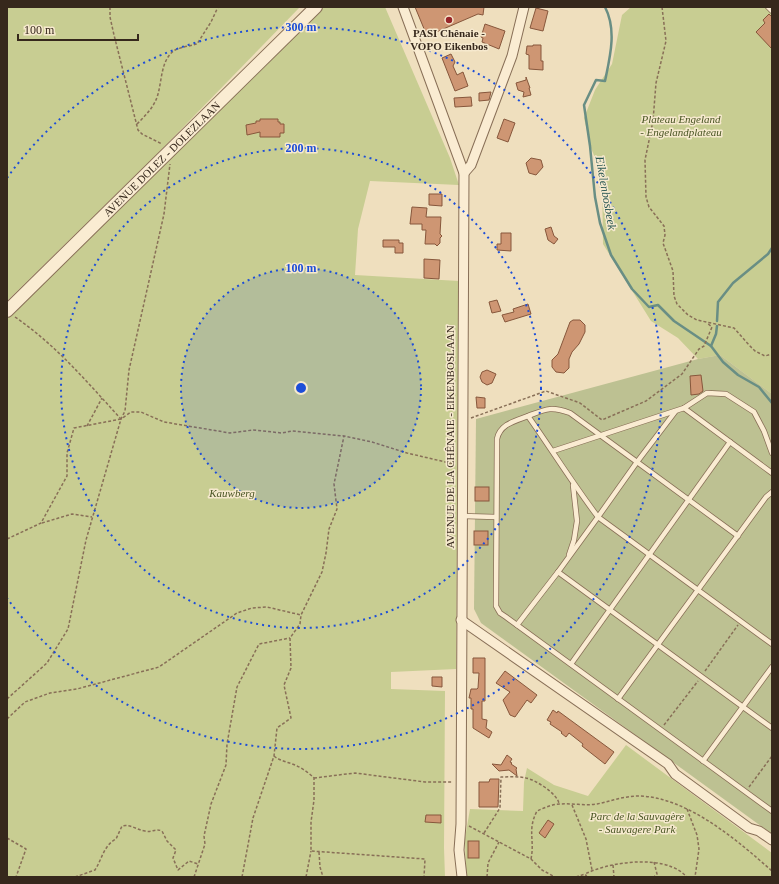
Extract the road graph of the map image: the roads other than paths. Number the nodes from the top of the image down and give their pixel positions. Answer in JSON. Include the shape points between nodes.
{"nodes":[{"id":1,"x":316,"y":7,"type":"edge"},
{"id":2,"x":403,"y":7,"type":"edge"},
{"id":3,"x":524,"y":7,"type":"edge"},
{"id":4,"x":768,"y":7,"type":"edge"},
{"id":5,"x":772,"y":11,"type":"edge"},
{"id":6,"x":464,"y":173,"type":"junction"},
{"id":7,"x":7,"y":311,"type":"edge"},
{"id":8,"x":684,"y":408,"type":"junction"},
{"id":9,"x":675,"y":412,"type":"junction"},
{"id":10,"x":528,"y":416,"type":"junction"},
{"id":11,"x":601,"y":435,"type":"junction"},
{"id":12,"x":730,"y":442,"type":"junction"},
{"id":13,"x":553,"y":451,"type":"junction"},
{"id":14,"x":772,"y":453,"type":"edge"},
{"id":15,"x":637,"y":462,"type":"junction"},
{"id":16,"x":772,"y":473,"type":"edge"},
{"id":17,"x":573,"y":484,"type":"junction"},
{"id":18,"x":772,"y":492,"type":"edge"},
{"id":19,"x":689,"y":500,"type":"junction"},
{"id":20,"x":461,"y":516,"type":"junction"},
{"id":21,"x":496,"y":517,"type":"junction"},
{"id":22,"x":598,"y":517,"type":"junction"},
{"id":23,"x":738,"y":536,"type":"junction"},
{"id":24,"x":650,"y":555,"type":"junction"},
{"id":25,"x":568,"y":559,"type":"junction"},
{"id":26,"x":558,"y":572,"type":"junction"},
{"id":27,"x":698,"y":591,"type":"junction"},
{"id":28,"x":609,"y":610,"type":"junction"},
{"id":29,"x":461,"y":620,"type":"junction"},
{"id":30,"x":517,"y":625,"type":"junction"},
{"id":31,"x":772,"y":644,"type":"edge"},
{"id":32,"x":658,"y":645,"type":"junction"},
{"id":33,"x":570,"y":664,"type":"junction"},
{"id":34,"x":772,"y":667,"type":"edge"},
{"id":35,"x":618,"y":699,"type":"junction"},
{"id":36,"x":743,"y":707,"type":"junction"},
{"id":37,"x":772,"y":728,"type":"edge"},
{"id":38,"x":703,"y":761,"type":"junction"},
{"id":39,"x":772,"y":811,"type":"edge"},
{"id":40,"x":772,"y":840,"type":"edge"},
{"id":41,"x":462,"y":877,"type":"edge"}],
"edges":[{"from":1,"to":7,"type":"street","name":"AVENUE DOLEZ - DOLEZLAAN"},
{"from":2,"to":6,"type":"street","name":"AVENUE DE LA CHÊNAIE - EIKENBOSLAAN"},
{"from":3,"to":6,"type":"street","via":[[512,56],[471,165]]},
{"from":4,"to":5,"type":"lane"},
{"from":6,"to":20,"type":"street","name":"AVENUE DE LA CHÊNAIE - EIKENBOSLAAN"},
{"from":8,"to":9,"type":"lane"},
{"from":8,"to":12,"type":"lane"},
{"from":8,"to":14,"type":"lane","via":[[707,393],[726,394],[754,412]]},
{"from":9,"to":11,"type":"lane"},
{"from":9,"to":15,"type":"lane"},
{"from":10,"to":11,"type":"lane","via":[[550,408],[560,409]]},
{"from":10,"to":13,"type":"lane"},
{"from":10,"to":21,"type":"lane","via":[[506,425],[498,434]]},
{"from":11,"to":13,"type":"lane"},
{"from":11,"to":15,"type":"lane"},
{"from":12,"to":16,"type":"lane"},
{"from":12,"to":19,"type":"lane"},
{"from":13,"to":17,"type":"lane"},
{"from":15,"to":19,"type":"lane"},
{"from":15,"to":22,"type":"lane"},
{"from":17,"to":22,"type":"lane"},
{"from":17,"to":25,"type":"lane","via":[[577,521]]},
{"from":18,"to":23,"type":"lane"},
{"from":19,"to":23,"type":"lane"},
{"from":19,"to":24,"type":"lane"},
{"from":20,"to":21,"type":"lane"},
{"from":20,"to":29,"type":"street","name":"AVENUE DE LA CHÊNAIE - EIKENBOSLAAN"},
{"from":21,"to":30,"type":"lane","via":[[496,606],[500,613]]},
{"from":22,"to":24,"type":"lane"},
{"from":22,"to":25,"type":"lane"},
{"from":23,"to":27,"type":"lane"},
{"from":24,"to":27,"type":"lane"},
{"from":24,"to":28,"type":"lane"},
{"from":25,"to":26,"type":"lane"},
{"from":26,"to":28,"type":"lane"},
{"from":26,"to":30,"type":"lane"},
{"from":27,"to":31,"type":"lane"},
{"from":27,"to":32,"type":"lane"},
{"from":28,"to":32,"type":"lane"},
{"from":28,"to":33,"type":"lane"},
{"from":29,"to":40,"type":"street","via":[[668,764],[675,774],[749,828]]},
{"from":29,"to":41,"type":"street","name":"AVENUE DE LA CHÊNAIE - EIKENBOSLAAN","via":[[459,850]]},
{"from":30,"to":33,"type":"lane"},
{"from":32,"to":35,"type":"lane"},
{"from":32,"to":36,"type":"lane"},
{"from":33,"to":35,"type":"lane"},
{"from":34,"to":36,"type":"lane"},
{"from":35,"to":38,"type":"lane"},
{"from":36,"to":37,"type":"lane"},
{"from":36,"to":38,"type":"lane"},
{"from":38,"to":39,"type":"lane"}]}
